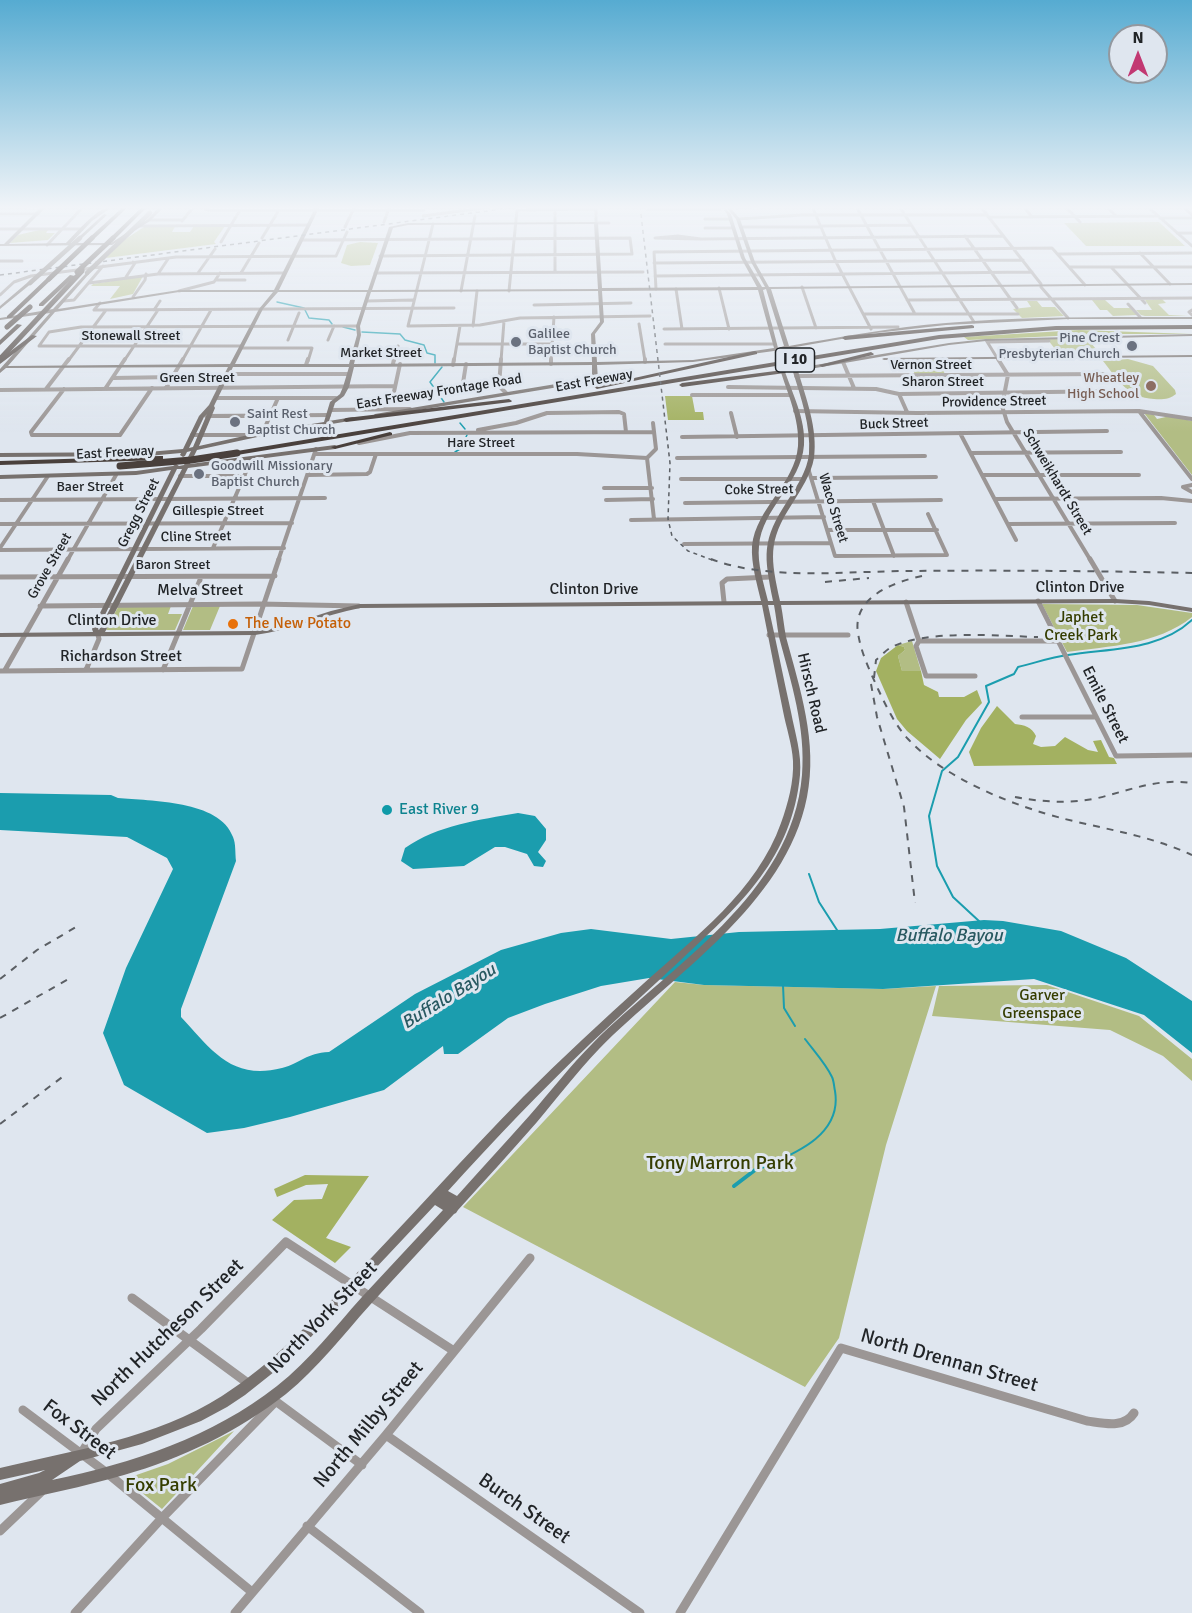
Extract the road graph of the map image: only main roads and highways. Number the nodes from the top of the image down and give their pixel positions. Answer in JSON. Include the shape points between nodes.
{"nodes":[{"id":1,"x":32,"y":281,"type":"edge"},
{"id":2,"x":47,"y":281,"type":"edge"},
{"id":3,"x":57,"y":281,"type":"edge"},
{"id":4,"x":66,"y":281,"type":"edge"},
{"id":5,"x":73,"y":281,"type":"edge"},
{"id":6,"x":78,"y":281,"type":"edge"},
{"id":7,"x":280,"y":281,"type":"edge"},
{"id":8,"x":372,"y":281,"type":"edge"},
{"id":9,"x":601,"y":281,"type":"edge"},
{"id":10,"x":757,"y":281,"type":"edge"},
{"id":11,"x":765,"y":281,"type":"edge"},
{"id":12,"x":1192,"y":284,"type":"edge"},
{"id":13,"x":760,"y":288,"type":"junction"},
{"id":14,"x":768,"y":288,"type":"junction"},
{"id":15,"x":601,"y":290,"type":"junction"},
{"id":16,"x":274,"y":292,"type":"junction"},
{"id":17,"x":368,"y":292,"type":"junction"},
{"id":18,"x":766,"y":307,"type":"junction"},
{"id":19,"x":774,"y":307,"type":"junction"},
{"id":20,"x":0,"y":308,"type":"edge"},
{"id":21,"x":56,"y":311,"type":"junction"},
{"id":22,"x":47,"y":321,"type":"junction"},
{"id":23,"x":1,"y":323,"type":"edge"},
{"id":24,"x":1192,"y":324,"type":"edge"},
{"id":25,"x":1116,"y":325,"type":"junction"},
{"id":26,"x":985,"y":327,"type":"junction"},
{"id":27,"x":1011,"y":330,"type":"junction"},
{"id":28,"x":0,"y":334,"type":"edge"},
{"id":29,"x":34,"y":336,"type":"junction"},
{"id":30,"x":845,"y":338,"type":"junction"},
{"id":31,"x":0,"y":343,"type":"edge"},
{"id":32,"x":776,"y":348,"type":"junction"},
{"id":33,"x":788,"y":349,"type":"junction"},
{"id":34,"x":755,"y":353,"type":"junction"},
{"id":35,"x":886,"y":354,"type":"junction"},
{"id":36,"x":1192,"y":356,"type":"edge"},
{"id":37,"x":897,"y":359,"type":"junction"},
{"id":38,"x":0,"y":360,"type":"edge"},
{"id":39,"x":856,"y":360,"type":"junction"},
{"id":40,"x":594,"y":363,"type":"junction"},
{"id":41,"x":352,"y":365,"type":"junction"},
{"id":42,"x":232,"y":366,"type":"junction"},
{"id":43,"x":822,"y":366,"type":"junction"},
{"id":44,"x":7,"y":367,"type":"junction"},
{"id":45,"x":783,"y":371,"type":"junction"},
{"id":46,"x":795,"y":371,"type":"junction"},
{"id":47,"x":0,"y":372,"type":"edge"},
{"id":48,"x":593,"y":388,"type":"junction"},
{"id":49,"x":581,"y":396,"type":"junction"},
{"id":50,"x":525,"y":400,"type":"junction"},
{"id":51,"x":211,"y":406,"type":"junction"},
{"id":52,"x":471,"y":415,"type":"junction"},
{"id":53,"x":346,"y":420,"type":"junction"},
{"id":54,"x":326,"y":423,"type":"junction"},
{"id":55,"x":335,"y":447,"type":"joint"},
{"id":56,"x":195,"y":449,"type":"junction"},
{"id":57,"x":238,"y":450,"type":"junction"},
{"id":58,"x":184,"y":451,"type":"junction"},
{"id":59,"x":0,"y":456,"type":"edge"},
{"id":60,"x":811,"y":456,"type":"joint"},
{"id":61,"x":800,"y":457,"type":"joint"},
{"id":62,"x":123,"y":462,"type":"junction"},
{"id":63,"x":0,"y":468,"type":"edge"},
{"id":64,"x":63,"y":468,"type":"junction"},
{"id":65,"x":184,"y":468,"type":"junction"},
{"id":66,"x":175,"y":469,"type":"junction"},
{"id":67,"x":0,"y":477,"type":"edge"},
{"id":68,"x":164,"y":499,"type":"junction"},
{"id":69,"x":787,"y":502,"type":"joint"},
{"id":70,"x":139,"y":549,"type":"junction"},
{"id":71,"x":763,"y":602,"type":"junction"},
{"id":72,"x":777,"y":602,"type":"junction"},
{"id":73,"x":1192,"y":610,"type":"edge"},
{"id":74,"x":0,"y":635,"type":"edge"},
{"id":75,"x":98,"y":635,"type":"junction"},
{"id":76,"x":757,"y":884,"type":"junction"},
{"id":77,"x":592,"y":1044,"type":"junction"},
{"id":78,"x":438,"y":1196,"type":"junction"},
{"id":79,"x":455,"y":1206,"type":"junction"},
{"id":80,"x":81,"y":1454,"type":"junction"},
{"id":81,"x":0,"y":1474,"type":"edge"},
{"id":82,"x":0,"y":1491,"type":"edge"},
{"id":83,"x":0,"y":1498,"type":"edge"}],
"edges":[{"from":1,"to":20,"type":"main road","bridge":true},
{"from":2,"to":23,"type":"highway","bridge":true},
{"from":3,"to":23,"type":"highway","bridge":true,"via":[[30,307]]},
{"from":4,"to":31,"type":"highway","bridge":true},
{"from":5,"to":38,"type":"highway","bridge":true},
{"from":6,"to":21,"type":"main road"},
{"from":7,"to":16,"type":"main road","name":"Gregg Street"},
{"from":8,"to":17,"type":"main road"},
{"from":9,"to":15,"type":"main road"},
{"from":10,"to":13,"type":"main road","name":"Waco Street"},
{"from":11,"to":14,"type":"main road","name":"Waco Street"},
{"from":12,"to":14,"type":"main road"},
{"from":13,"to":14,"type":"main road"},
{"from":13,"to":15,"type":"main road"},
{"from":13,"to":18,"type":"main road","name":"Waco Street"},
{"from":14,"to":19,"type":"main road","name":"Waco Street"},
{"from":15,"to":17,"type":"main road"},
{"from":15,"to":40,"type":"main road","via":[[602,324],[593,334]]},
{"from":16,"to":17,"type":"main road"},
{"from":16,"to":21,"type":"main road","via":[[179,291]]},
{"from":16,"to":42,"type":"main road","name":"Gregg Street"},
{"from":17,"to":41,"type":"main road"},
{"from":18,"to":19,"type":"main road"},
{"from":18,"to":32,"type":"main road","name":"Waco Street"},
{"from":19,"to":33,"type":"main road","name":"Waco Street"},
{"from":21,"to":22,"type":"main road"},
{"from":21,"to":23,"type":"main road"},
{"from":22,"to":23,"type":"main road","via":[[38,317]]},
{"from":22,"to":29,"type":"main road"},
{"from":23,"to":28,"type":"highway"},
{"from":24,"to":25,"type":"highway"},
{"from":24,"to":25,"type":"highway"},
{"from":24,"to":30,"type":"main road","via":[[1140,317],[1068,318],[974,322]]},
{"from":24,"to":35,"type":"main road","via":[[987,341]]},
{"from":25,"to":26,"type":"highway","name":"East Freeway","number":"I 10"},
{"from":25,"to":27,"type":"highway","name":"East Freeway","number":"I 10"},
{"from":26,"to":30,"type":"highway"},
{"from":26,"to":48,"type":"highway","name":"East Freeway","number":"I 10"},
{"from":27,"to":43,"type":"highway","via":[[926,342]]},
{"from":27,"to":49,"type":"highway","name":"East Freeway","number":"I 10","via":[[892,344]]},
{"from":29,"to":38,"type":"highway"},
{"from":29,"to":44,"type":"main road"},
{"from":30,"to":33,"type":"main road"},
{"from":32,"to":33,"type":"main road"},
{"from":32,"to":34,"type":"main road"},
{"from":32,"to":45,"type":"main road","name":"Waco Street","bridge":true},
{"from":33,"to":46,"type":"main road","name":"Waco Street","bridge":true},
{"from":34,"to":40,"type":"main road","name":"Market Street","via":[[703,360]]},
{"from":34,"to":48,"type":"highway"},
{"from":35,"to":37,"type":"main road"},
{"from":35,"to":39,"type":"main road"},
{"from":36,"to":37,"type":"main road"},
{"from":37,"to":39,"type":"main road"},
{"from":39,"to":43,"type":"main road"},
{"from":40,"to":41,"type":"main road","name":"Market Street"},
{"from":40,"to":53,"type":"main road","name":"East Freeway Frontage Road","via":[[596,379]]},
{"from":41,"to":42,"type":"main road","name":"Market Street"},
{"from":41,"to":54,"type":"main road","via":[[346,387],[336,398]]},
{"from":42,"to":44,"type":"main road","name":"Market Street"},
{"from":42,"to":51,"type":"main road","name":"Gregg Street"},
{"from":43,"to":46,"type":"main road"},
{"from":44,"to":47,"type":"main road"},
{"from":45,"to":46,"type":"main road"},
{"from":45,"to":49,"type":"highway"},
{"from":45,"to":61,"type":"main road","name":"Waco Street","via":[[801,436]]},
{"from":46,"to":60,"type":"main road","name":"Waco Street","via":[[812,436]]},
{"from":48,"to":50,"type":"highway","name":"East Freeway","number":"I 10"},
{"from":49,"to":52,"type":"highway","name":"East Freeway","number":"I 10"},
{"from":50,"to":53,"type":"highway"},
{"from":50,"to":57,"type":"highway","name":"East Freeway","number":"I 10"},
{"from":51,"to":56,"type":"main road","name":"Gregg Street"},
{"from":51,"to":58,"type":"main road","name":"Gregg Street"},
{"from":52,"to":55,"type":"highway"},
{"from":52,"to":57,"type":"highway","name":"East Freeway","number":"I 10"},
{"from":53,"to":54,"type":"main road","name":"East Freeway Frontage Road"},
{"from":54,"to":56,"type":"main road","name":"East Freeway Frontage Road","via":[[231,438]]},
{"from":55,"to":65,"type":"main road"},
{"from":56,"to":58,"type":"main road","name":"East Freeway Frontage Road"},
{"from":56,"to":65,"type":"main road","name":"Gregg Street"},
{"from":57,"to":62,"type":"highway","name":"East Freeway","number":"I 10"},
{"from":57,"to":62,"type":"highway","name":"East Freeway","number":"I 10","bridge":true,"via":[[191,460]]},
{"from":58,"to":59,"type":"main road","name":"East Freeway Frontage Road"},
{"from":58,"to":66,"type":"main road","name":"Gregg Street"},
{"from":59,"to":62,"type":"highway"},
{"from":60,"to":69,"type":"main road","name":"Hirsch Road","via":[[803,478]]},
{"from":61,"to":71,"type":"main road","name":"Hirsch Road","via":[[792,479],[765,518],[756,543]]},
{"from":62,"to":63,"type":"highway","name":"East Freeway","number":"I 10"},
{"from":62,"to":64,"type":"highway","name":"East Freeway","number":"I 10"},
{"from":63,"to":64,"type":"highway"},
{"from":63,"to":64,"type":"highway","name":"East Freeway","number":"I 10"},
{"from":65,"to":66,"type":"main road"},
{"from":65,"to":68,"type":"main road","name":"Gregg Street"},
{"from":66,"to":67,"type":"main road","via":[[116,475]]},
{"from":66,"to":68,"type":"main road","name":"Gregg Street"},
{"from":68,"to":70,"type":"main road","name":"Gregg Street","via":[[155,524]]},
{"from":68,"to":70,"type":"main road","name":"Gregg Street","via":[[148,523]]},
{"from":69,"to":72,"type":"main road","name":"Hirsch Road","via":[[770,543],[770,577]]},
{"from":70,"to":75,"type":"main road","name":"Gregg Street","via":[[130,577]]},
{"from":70,"to":75,"type":"main road","name":"Gregg Street","via":[[95,629]]},
{"from":71,"to":72,"type":"main road","name":"Clinton Drive"},
{"from":71,"to":75,"type":"main road","name":"Clinton Drive","via":[[360,606],[294,627],[255,633]]},
{"from":71,"to":76,"type":"main road","name":"Hirsch Road","via":[[797,761],[790,812]]},
{"from":72,"to":73,"type":"main road","name":"Clinton Drive","via":[[1115,601]]},
{"from":72,"to":76,"type":"main road","name":"Hirsch Road","via":[[803,715],[807,775],[789,841]]},
{"from":74,"to":75,"type":"main road","name":"Clinton Drive"},
{"from":76,"to":77,"type":"main road","name":"Hirsch Road","via":[[736,916]]},
{"from":77,"to":78,"type":"main road","name":"North York Street","via":[[511,1115]]},
{"from":77,"to":79,"type":"main road","name":"North York Street"},
{"from":78,"to":79,"type":"main road"},
{"from":78,"to":80,"type":"main road","name":"North York Street","via":[[276,1363],[249,1384],[192,1419],[159,1433]]},
{"from":79,"to":83,"type":"main road","name":"North York Street","via":[[274,1400],[163,1456]]},
{"from":80,"to":81,"type":"main road","name":"North York Street"},
{"from":80,"to":82,"type":"main road","via":[[42,1479]]}]}
